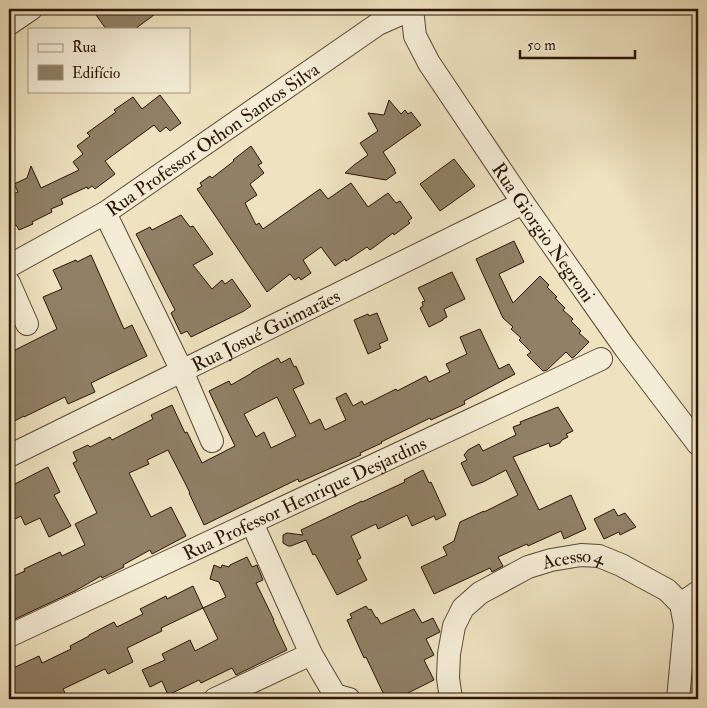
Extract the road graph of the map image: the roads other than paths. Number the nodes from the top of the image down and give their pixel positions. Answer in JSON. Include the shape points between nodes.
{"nodes":[{"id":1,"x":31,"y":9,"type":"edge"},
{"id":2,"x":412,"y":9,"type":"edge"},
{"id":3,"x":9,"y":24,"type":"edge"},
{"id":4,"x":523,"y":203,"type":"junction"},
{"id":5,"x":105,"y":213,"type":"junction"},
{"id":6,"x":9,"y":266,"type":"edge"},
{"id":7,"x":9,"y":283,"type":"edge"},
{"id":8,"x":27,"y":324,"type":"dead end"},
{"id":9,"x":601,"y":359,"type":"dead end"},
{"id":10,"x":182,"y":371,"type":"junction"},
{"id":11,"x":212,"y":440,"type":"dead end"},
{"id":12,"x":698,"y":444,"type":"edge"},
{"id":13,"x":9,"y":456,"type":"edge"},
{"id":14,"x":252,"y":523,"type":"junction"},
{"id":15,"x":689,"y":598,"type":"edge"},
{"id":16,"x":9,"y":636,"type":"edge"},
{"id":17,"x":311,"y":654,"type":"junction"},
{"id":18,"x":339,"y":698,"type":"edge"},
{"id":19,"x":215,"y":699,"type":"edge"},
{"id":20,"x":451,"y":699,"type":"edge"},
{"id":21,"x":678,"y":699,"type":"edge"}],
"edges":[{"from":1,"to":3,"type":"street"},
{"from":2,"to":4,"type":"street","name":"Rua Giorgio Negroni","via":[[415,36],[429,63]]},
{"from":2,"to":5,"type":"street","name":"Rua Professor Othon Santos Silva","via":[[378,24]]},
{"from":4,"to":10,"type":"street","name":"Rua Josué Guimarães"},
{"from":4,"to":12,"type":"street","name":"Rua Giorgio Negroni","via":[[625,348]]},
{"from":5,"to":6,"type":"street","name":"Rua Professor Othon Santos Silva"},
{"from":5,"to":10,"type":"street"},
{"from":7,"to":8,"type":"street"},
{"from":9,"to":14,"type":"street","name":"Rua Professor Henrique Desjardins"},
{"from":10,"to":11,"type":"street"},
{"from":10,"to":13,"type":"street","name":"Rua Josué Guimarães"},
{"from":14,"to":16,"type":"street","name":"Rua Professor Henrique Desjardins"},
{"from":14,"to":17,"type":"street"},
{"from":15,"to":20,"type":"street","name":"Acesso 4","via":[[599,556],[581,555],[528,567],[480,593],[463,608],[454,626],[450,654],[448,678]]},
{"from":15,"to":21,"type":"street","name":"Acesso 4"},
{"from":17,"to":18,"type":"street"},
{"from":17,"to":19,"type":"street"}]}
